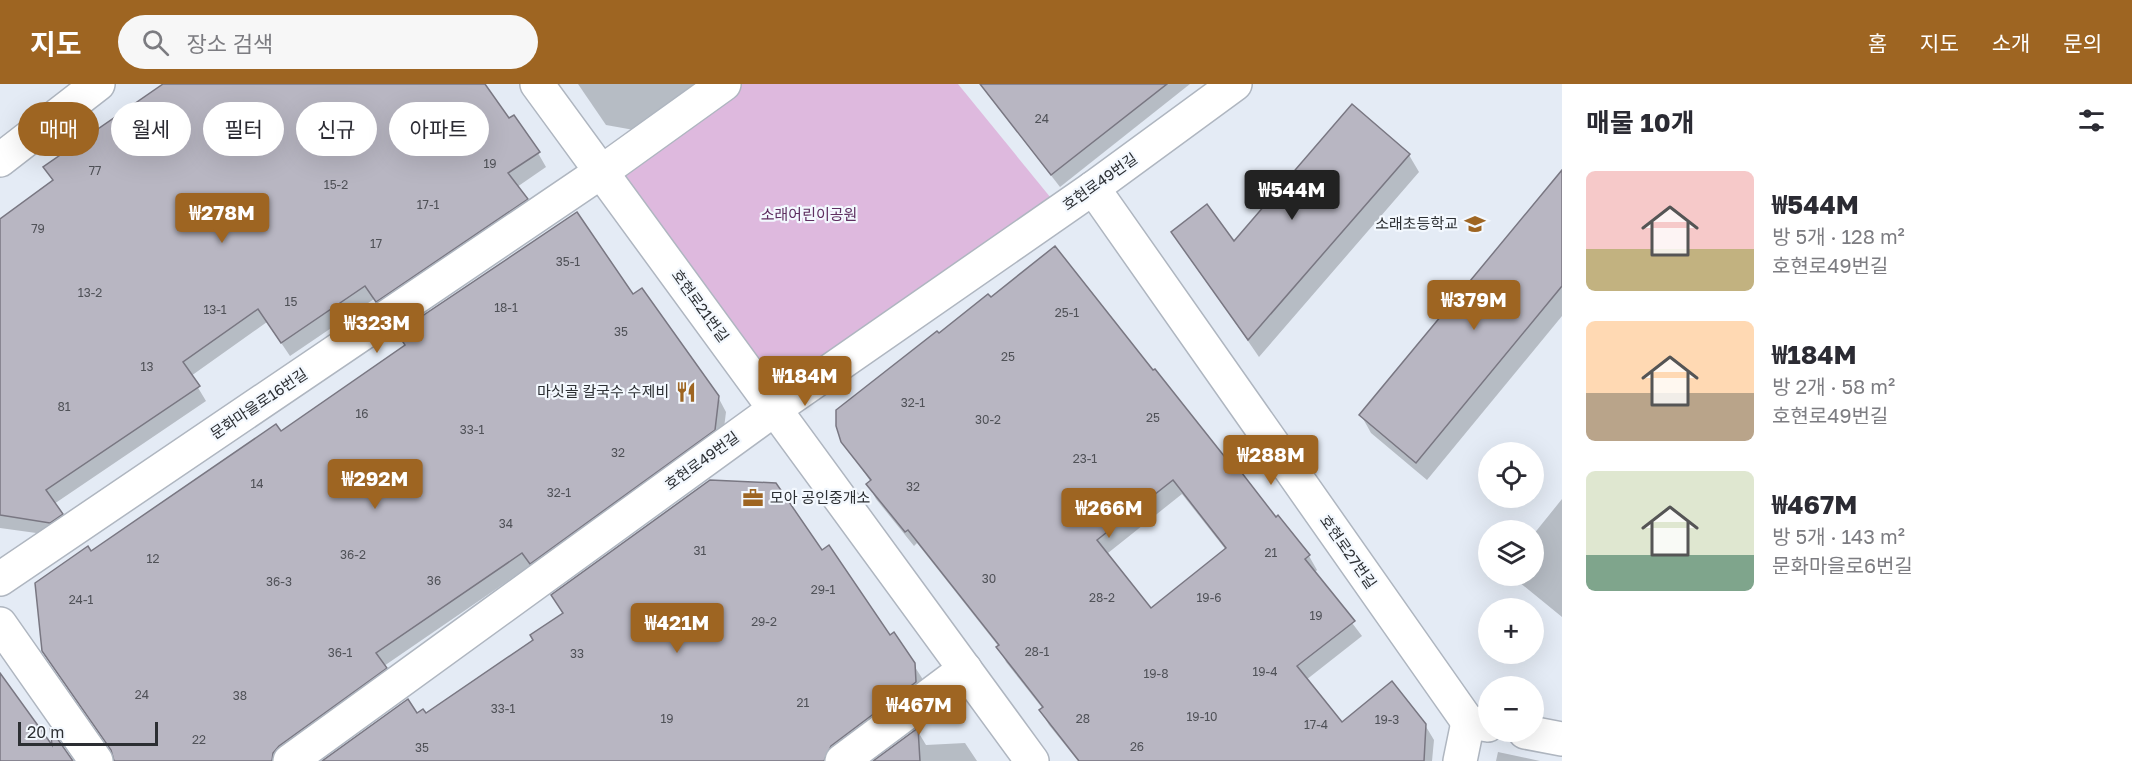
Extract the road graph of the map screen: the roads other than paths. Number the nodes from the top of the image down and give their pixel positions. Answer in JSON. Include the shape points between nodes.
{"nodes":[{"id":1,"x":98,"y":84,"type":"edge"},
{"id":2,"x":537,"y":84,"type":"edge"},
{"id":3,"x":724,"y":84,"type":"edge"},
{"id":4,"x":1235,"y":84,"type":"edge"},
{"id":5,"x":0,"y":160,"type":"edge"},
{"id":6,"x":602,"y":171,"type":"junction"},
{"id":7,"x":1093,"y":188,"type":"junction"},
{"id":8,"x":775,"y":409,"type":"junction"},
{"id":9,"x":0,"y":579,"type":"edge"},
{"id":10,"x":0,"y":624,"type":"edge"},
{"id":11,"x":965,"y":669,"type":"junction"},
{"id":12,"x":1478,"y":723,"type":"edge"},
{"id":13,"x":1544,"y":736,"type":"edge"},
{"id":14,"x":1562,"y":739,"type":"edge"},
{"id":15,"x":96,"y":761,"type":"edge"},
{"id":16,"x":291,"y":761,"type":"edge"},
{"id":17,"x":842,"y":761,"type":"edge"},
{"id":18,"x":1032,"y":761,"type":"edge"},
{"id":19,"x":1460,"y":761,"type":"edge"}],
"edges":[{"from":1,"to":5,"type":"street"},
{"from":2,"to":6,"type":"street","name":"호현로21번길"},
{"from":3,"to":6,"type":"street","name":"문화마을로16번길"},
{"from":4,"to":7,"type":"street","name":"호현로49번길"},
{"from":6,"to":8,"type":"street","name":"호현로21번길"},
{"from":6,"to":9,"type":"street","name":"문화마을로16번길"},
{"from":7,"to":8,"type":"street","name":"호현로49번길"},
{"from":7,"to":12,"type":"street","name":"호현로27번길"},
{"from":8,"to":11,"type":"street","name":"호현로21번길"},
{"from":8,"to":16,"type":"street","name":"호현로49번길"},
{"from":10,"to":15,"type":"street"},
{"from":11,"to":17,"type":"street"},
{"from":11,"to":18,"type":"street","name":"호현로21번길"},
{"from":12,"to":19,"type":"street"},
{"from":13,"to":14,"type":"street"}]}
